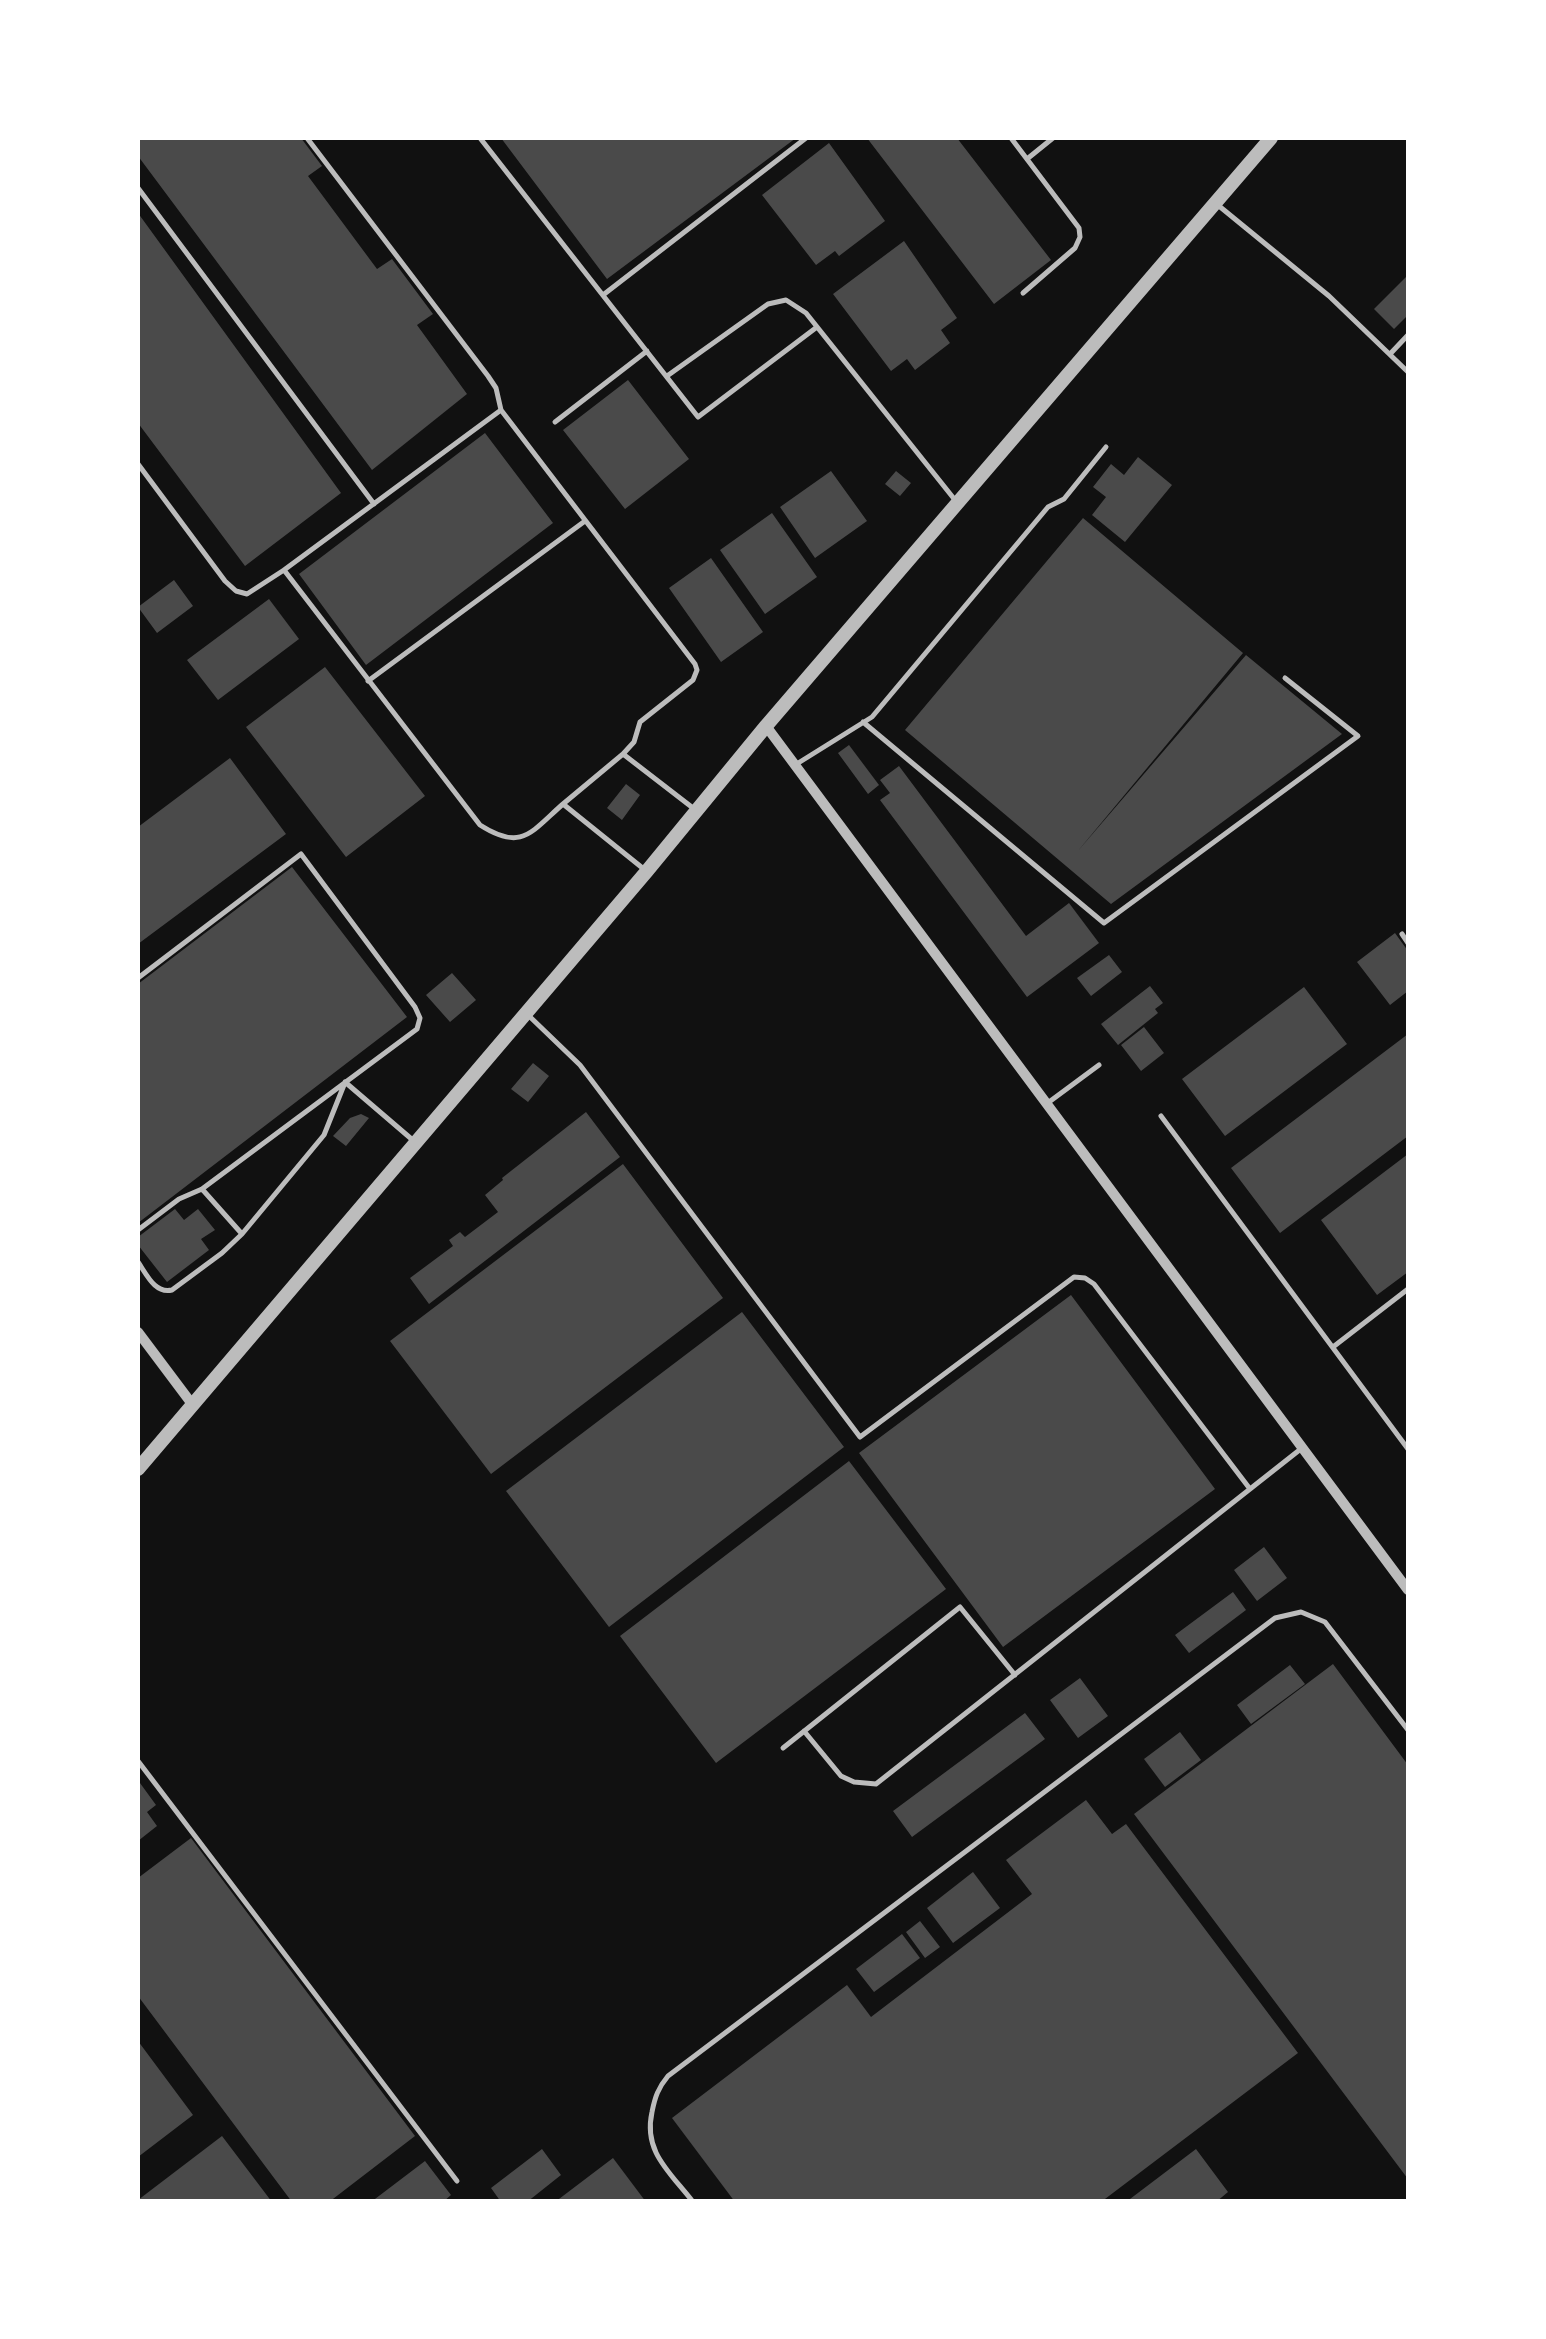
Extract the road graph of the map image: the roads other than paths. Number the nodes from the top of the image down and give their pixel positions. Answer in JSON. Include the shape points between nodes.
{"nodes":[{"id":1,"x":308,"y":138,"type":"edge"},
{"id":2,"x":480,"y":138,"type":"edge"},
{"id":3,"x":806,"y":138,"type":"edge"},
{"id":4,"x":1011,"y":138,"type":"edge"},
{"id":5,"x":1052,"y":138,"type":"edge"},
{"id":6,"x":1271,"y":138,"type":"edge"},
{"id":7,"x":1027,"y":160,"type":"junction"},
{"id":8,"x":138,"y":188,"type":"edge"},
{"id":9,"x":1215,"y":203,"type":"junction"},
{"id":10,"x":1023,"y":293,"type":"dead end"},
{"id":11,"x":603,"y":295,"type":"junction"},
{"id":12,"x":817,"y":328,"type":"junction"},
{"id":13,"x":1408,"y":335,"type":"edge"},
{"id":14,"x":647,"y":351,"type":"junction"},
{"id":15,"x":1391,"y":353,"type":"junction"},
{"id":16,"x":1408,"y":372,"type":"edge"},
{"id":17,"x":667,"y":376,"type":"junction"},
{"id":18,"x":501,"y":410,"type":"junction"},
{"id":19,"x":555,"y":422,"type":"dead end"},
{"id":20,"x":1106,"y":447,"type":"dead end"},
{"id":21,"x":138,"y":464,"type":"edge"},
{"id":22,"x":957,"y":502,"type":"junction"},
{"id":23,"x":374,"y":504,"type":"junction"},
{"id":24,"x":585,"y":522,"type":"junction"},
{"id":25,"x":284,"y":570,"type":"junction"},
{"id":26,"x":1285,"y":678,"type":"dead end"},
{"id":27,"x":368,"y":681,"type":"junction"},
{"id":28,"x":863,"y":722,"type":"junction"},
{"id":29,"x":766,"y":726,"type":"junction"},
{"id":30,"x":623,"y":754,"type":"junction"},
{"id":31,"x":796,"y":765,"type":"junction"},
{"id":32,"x":563,"y":804,"type":"junction"},
{"id":33,"x":696,"y":811,"type":"junction"},
{"id":34,"x":646,"y":871,"type":"junction"},
{"id":35,"x":1402,"y":934,"type":"dead end"},
{"id":36,"x":1408,"y":943,"type":"edge"},
{"id":37,"x":138,"y":978,"type":"edge"},
{"id":38,"x":525,"y":1012,"type":"junction"},
{"id":39,"x":1099,"y":1065,"type":"dead end"},
{"id":40,"x":345,"y":1082,"type":"junction"},
{"id":41,"x":1047,"y":1103,"type":"junction"},
{"id":42,"x":1161,"y":1116,"type":"dead end"},
{"id":43,"x":415,"y":1142,"type":"junction"},
{"id":44,"x":202,"y":1189,"type":"junction"},
{"id":45,"x":138,"y":1230,"type":"edge"},
{"id":46,"x":242,"y":1234,"type":"junction"},
{"id":47,"x":138,"y":1262,"type":"edge"},
{"id":48,"x":1408,"y":1289,"type":"edge"},
{"id":49,"x":138,"y":1332,"type":"edge"},
{"id":50,"x":1333,"y":1348,"type":"junction"},
{"id":51,"x":192,"y":1404,"type":"junction"},
{"id":52,"x":1303,"y":1448,"type":"junction"},
{"id":53,"x":1408,"y":1449,"type":"edge"},
{"id":54,"x":138,"y":1469,"type":"edge"},
{"id":55,"x":1250,"y":1489,"type":"junction"},
{"id":56,"x":1408,"y":1590,"type":"edge"},
{"id":57,"x":1014,"y":1675,"type":"junction"},
{"id":58,"x":1408,"y":1730,"type":"edge"},
{"id":59,"x":804,"y":1731,"type":"junction"},
{"id":60,"x":783,"y":1748,"type":"dead end"},
{"id":61,"x":138,"y":1760,"type":"edge"},
{"id":62,"x":457,"y":2181,"type":"dead end"},
{"id":63,"x":694,"y":2202,"type":"edge"}],
"edges":[{"from":1,"to":18,"type":"lane","via":[[488,376]]},
{"from":2,"to":11,"type":"lane"},
{"from":3,"to":11,"type":"lane"},
{"from":4,"to":7,"type":"lane"},
{"from":5,"to":7,"type":"lane"},
{"from":6,"to":9,"type":"street"},
{"from":7,"to":10,"type":"lane","via":[[1080,237]]},
{"from":8,"to":23,"type":"lane"},
{"from":9,"to":15,"type":"lane"},
{"from":9,"to":22,"type":"street"},
{"from":11,"to":14,"type":"lane"},
{"from":12,"to":17,"type":"lane","via":[[786,300],[768,304]]},
{"from":12,"to":17,"type":"lane","via":[[698,417]]},
{"from":12,"to":22,"type":"lane"},
{"from":13,"to":15,"type":"lane"},
{"from":14,"to":17,"type":"lane"},
{"from":14,"to":19,"type":"lane"},
{"from":15,"to":16,"type":"lane"},
{"from":18,"to":23,"type":"lane"},
{"from":18,"to":24,"type":"lane"},
{"from":20,"to":28,"type":"lane"},
{"from":21,"to":25,"type":"lane","via":[[236,591],[247,594]]},
{"from":22,"to":29,"type":"street"},
{"from":23,"to":25,"type":"lane"},
{"from":24,"to":27,"type":"lane"},
{"from":24,"to":30,"type":"lane","via":[[697,670],[640,722]]},
{"from":25,"to":27,"type":"lane"},
{"from":26,"to":28,"type":"lane","via":[[1358,736],[1104,923]]},
{"from":27,"to":32,"type":"lane","via":[[488,831],[517,839]]},
{"from":28,"to":31,"type":"lane"},
{"from":29,"to":31,"type":"street"},
{"from":29,"to":33,"type":"street"},
{"from":30,"to":32,"type":"lane"},
{"from":30,"to":33,"type":"lane"},
{"from":31,"to":41,"type":"street"},
{"from":32,"to":34,"type":"lane"},
{"from":33,"to":34,"type":"street"},
{"from":34,"to":38,"type":"street"},
{"from":35,"to":36,"type":"lane"},
{"from":37,"to":40,"type":"lane","via":[[302,854],[420,1018],[417,1029]]},
{"from":38,"to":43,"type":"street"},
{"from":38,"to":55,"type":"lane","via":[[580,1065],[860,1437],[1074,1277],[1086,1278]]},
{"from":39,"to":41,"type":"lane"},
{"from":40,"to":43,"type":"lane"},
{"from":40,"to":44,"type":"lane"},
{"from":40,"to":46,"type":"lane","via":[[324,1135]]},
{"from":41,"to":52,"type":"street"},
{"from":42,"to":50,"type":"lane"},
{"from":43,"to":51,"type":"street"},
{"from":44,"to":45,"type":"lane"},
{"from":44,"to":46,"type":"lane"},
{"from":46,"to":47,"type":"lane","via":[[172,1290],[156,1288]]},
{"from":48,"to":50,"type":"lane"},
{"from":49,"to":51,"type":"street"},
{"from":50,"to":53,"type":"lane"},
{"from":51,"to":54,"type":"street"},
{"from":52,"to":55,"type":"lane"},
{"from":52,"to":56,"type":"street"},
{"from":55,"to":57,"type":"lane"},
{"from":57,"to":59,"type":"lane","via":[[876,1784],[840,1776]]},
{"from":57,"to":59,"type":"lane","via":[[960,1606]]},
{"from":58,"to":63,"type":"lane","via":[[1325,1622],[1301,1612],[1275,1618],[668,2076],[657,2089],[648,2131],[654,2151]]},
{"from":59,"to":60,"type":"lane"},
{"from":61,"to":62,"type":"lane"}]}
